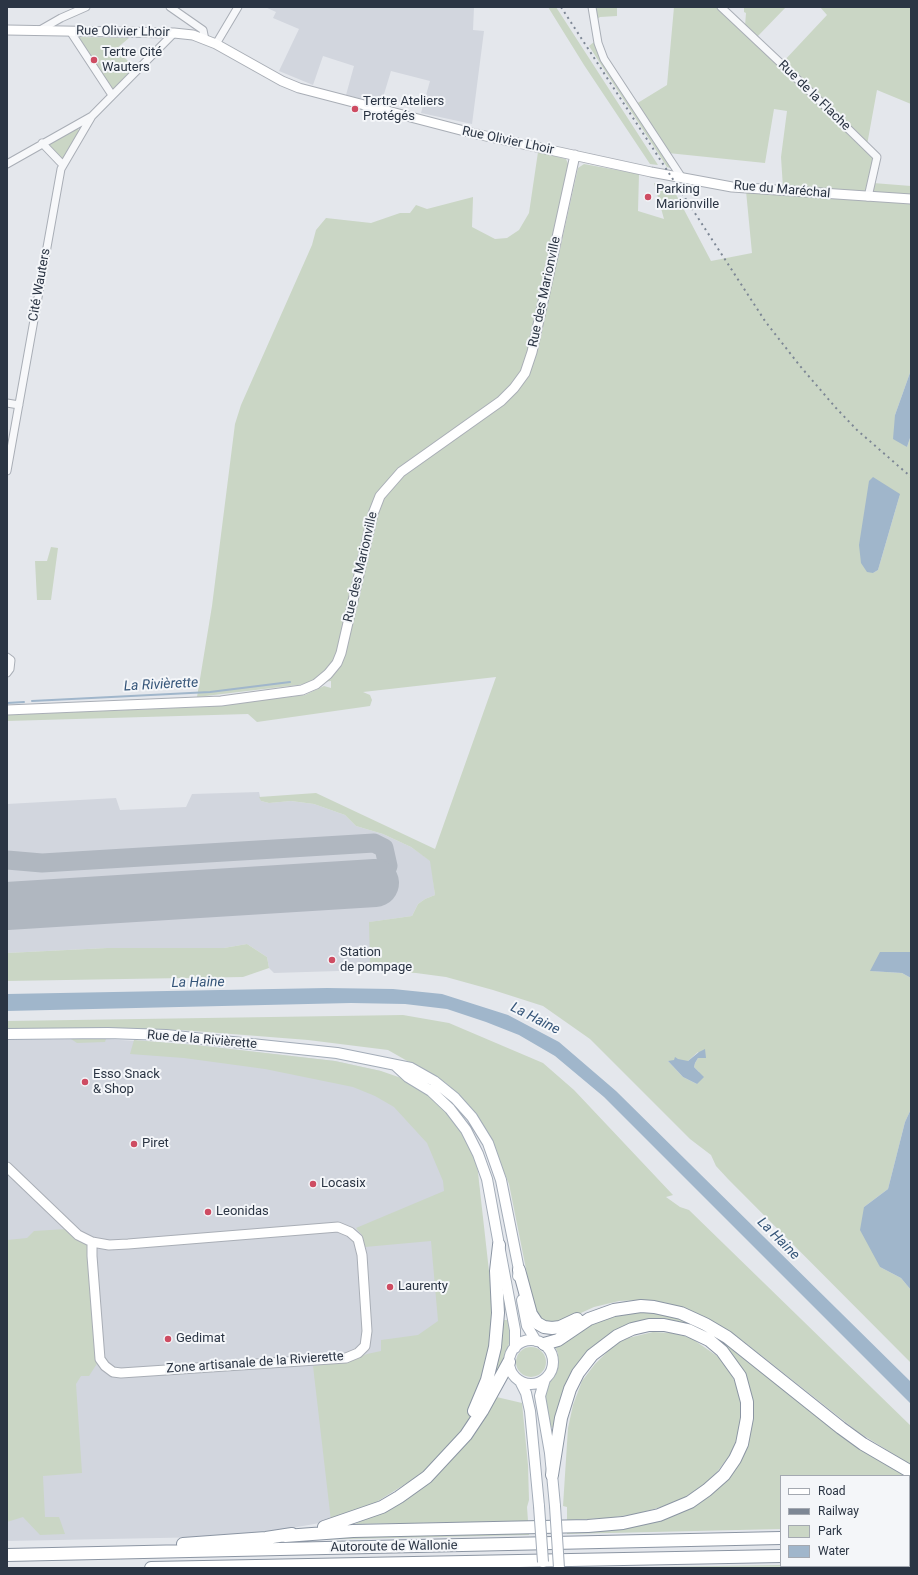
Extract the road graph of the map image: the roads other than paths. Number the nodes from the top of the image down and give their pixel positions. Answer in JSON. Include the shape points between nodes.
{"nodes":[{"id":1,"x":86,"y":7,"type":"edge"},
{"id":2,"x":170,"y":7,"type":"edge"},
{"id":3,"x":238,"y":7,"type":"edge"},
{"id":4,"x":592,"y":7,"type":"edge"},
{"id":5,"x":721,"y":7,"type":"edge"},
{"id":6,"x":7,"y":30,"type":"edge"},
{"id":7,"x":40,"y":30,"type":"junction"},
{"id":8,"x":70,"y":31,"type":"junction"},
{"id":9,"x":174,"y":33,"type":"junction"},
{"id":10,"x":205,"y":40,"type":"junction"},
{"id":11,"x":216,"y":44,"type":"junction"},
{"id":12,"x":112,"y":95,"type":"junction"},
{"id":13,"x":92,"y":116,"type":"junction"},
{"id":14,"x":42,"y":143,"type":"junction"},
{"id":15,"x":575,"y":155,"type":"junction"},
{"id":16,"x":7,"y":164,"type":"edge"},
{"id":17,"x":63,"y":165,"type":"junction"},
{"id":18,"x":682,"y":178,"type":"junction"},
{"id":19,"x":868,"y":197,"type":"junction"},
{"id":20,"x":911,"y":199,"type":"edge"},
{"id":21,"x":7,"y":403,"type":"edge"},
{"id":22,"x":19,"y":405,"type":"junction"},
{"id":23,"x":10,"y":436,"type":"edge"},
{"id":24,"x":7,"y":471,"type":"edge"},
{"id":25,"x":7,"y":657,"type":"edge"},
{"id":26,"x":7,"y":673,"type":"edge"},
{"id":27,"x":7,"y":710,"type":"edge"},
{"id":28,"x":7,"y":1034,"type":"edge"},
{"id":29,"x":395,"y":1066,"type":"junction"},
{"id":30,"x":7,"y":1167,"type":"edge"},
{"id":31,"x":92,"y":1242,"type":"junction"},
{"id":32,"x":499,"y":1245,"type":"junction"},
{"id":33,"x":519,"y":1270,"type":"junction"},
{"id":34,"x":601,"y":1314,"type":"junction"},
{"id":35,"x":540,"y":1342,"type":"junction"},
{"id":36,"x":515,"y":1348,"type":"junction"},
{"id":37,"x":509,"y":1362,"type":"junction"},
{"id":38,"x":545,"y":1379,"type":"junction"},
{"id":39,"x":520,"y":1381,"type":"junction"},
{"id":40,"x":449,"y":1455,"type":"junction"},
{"id":41,"x":911,"y":1472,"type":"edge"},
{"id":42,"x":552,"y":1475,"type":"junction"},
{"id":43,"x":285,"y":1536,"type":"junction"},
{"id":44,"x":780,"y":1538,"type":"edge"},
{"id":45,"x":102,"y":1554,"type":"junction"},
{"id":46,"x":7,"y":1556,"type":"edge"},
{"id":47,"x":780,"y":1556,"type":"edge"},
{"id":48,"x":542,"y":1566,"type":"edge"},
{"id":49,"x":151,"y":1568,"type":"edge"},
{"id":50,"x":559,"y":1568,"type":"edge"}],
"edges":[{"from":1,"to":7,"type":"street","name":"Rue Olivier Lhoir"},
{"from":2,"to":10,"type":"street","name":"Rue Olivier Lhoir","via":[[203,30]]},
{"from":3,"to":11,"type":"street"},
{"from":4,"to":18,"type":"street","via":[[598,42],[604,59]]},
{"from":5,"to":19,"type":"street","name":"Rue de la Flache","via":[[877,157]]},
{"from":6,"to":7,"type":"street","name":"Rue Olivier Lhoir"},
{"from":7,"to":8,"type":"street","name":"Rue Olivier Lhoir"},
{"from":8,"to":9,"type":"street","name":"Rue Olivier Lhoir"},
{"from":8,"to":12,"type":"street"},
{"from":9,"to":10,"type":"street","name":"Rue Olivier Lhoir","via":[[193,35]]},
{"from":9,"to":12,"type":"street","name":"Cité Wauters"},
{"from":10,"to":11,"type":"street","name":"Rue Olivier Lhoir"},
{"from":11,"to":15,"type":"street","name":"Rue Olivier Lhoir","via":[[299,88],[456,129]]},
{"from":12,"to":13,"type":"street","name":"Cité Wauters"},
{"from":13,"to":14,"type":"street","name":"Cité Wauters"},
{"from":13,"to":17,"type":"street","name":"Cité Wauters"},
{"from":14,"to":16,"type":"street","name":"Cité Wauters"},
{"from":14,"to":17,"type":"street"},
{"from":15,"to":18,"type":"street","name":"Rue Olivier Lhoir"},
{"from":15,"to":27,"type":"street","name":"Rue des Marionville","via":[[532,352],[524,373],[505,398],[401,472],[380,496],[373,514],[341,653],[328,674],[316,684],[302,690],[221,701]]},
{"from":17,"to":22,"type":"street","name":"Cité Wauters"},
{"from":18,"to":19,"type":"street","name":"Rue du Maréchal","via":[[761,190]]},
{"from":19,"to":20,"type":"street","name":"Rue du Maréchal"},
{"from":21,"to":22,"type":"street"},
{"from":22,"to":23,"type":"street","name":"Cité Wauters"},
{"from":23,"to":24,"type":"street","name":"Cité Wauters"},
{"from":25,"to":26,"type":"street","via":[[12,660]]},
{"from":28,"to":29,"type":"main road","name":"Rue de la Rivièrette","via":[[108,1033],[166,1036],[337,1053]]},
{"from":29,"to":32,"type":"main road","via":[[441,1100],[466,1130],[484,1169]]},
{"from":29,"to":33,"type":"main road","name":"Rue de la Rivièrette","via":[[411,1068],[434,1081],[455,1098],[480,1128],[493,1154],[501,1180]]},
{"from":30,"to":31,"type":"street","name":"Zone artisanale de la Rivierette","via":[[78,1235]]},
{"from":31,"to":31,"type":"street","name":"Zone artisanale de la Rivierette","via":[[109,1245],[128,1244],[338,1227],[358,1239],[362,1255],[367,1331],[365,1346],[346,1358],[113,1372],[100,1359]]},
{"from":32,"to":36,"type":"main road","via":[[515,1330]]},
{"from":32,"to":40,"type":"highway","via":[[496,1271],[498,1329],[492,1364],[474,1412]]},
{"from":33,"to":34,"type":"highway","via":[[531,1314],[540,1326],[556,1328],[577,1319]]},
{"from":33,"to":35,"type":"main road","name":"Rue de la Rivièrette","via":[[518,1279],[527,1326]]},
{"from":34,"to":35,"type":"highway","via":[[580,1323],[558,1340]]},
{"from":34,"to":41,"type":"highway","via":[[627,1308],[654,1307],[681,1313],[705,1324],[738,1345],[841,1428]]},
{"from":35,"to":36,"type":"main road","via":[[526,1341]]},
{"from":35,"to":38,"type":"main road","via":[[551,1352],[553,1363]]},
{"from":36,"to":37,"type":"main road"},
{"from":37,"to":39,"type":"main road","via":[[511,1371]]},
{"from":37,"to":40,"type":"highway","via":[[473,1425]]},
{"from":38,"to":39,"type":"main road","via":[[533,1384]]},
{"from":38,"to":42,"type":"main road","via":[[540,1396]]},
{"from":39,"to":48,"type":"main road","bridge":true,"via":[[530,1411]]},
{"from":40,"to":43,"type":"highway","via":[[413,1487],[382,1507],[346,1521]]},
{"from":42,"to":43,"type":"highway","via":[[561,1418],[570,1389],[592,1355],[617,1336],[649,1325],[688,1330],[709,1340],[722,1351],[740,1376],[747,1402],[748,1418],[744,1439],[735,1459],[724,1475],[707,1490],[690,1502],[659,1515],[604,1525],[339,1531]]},
{"from":42,"to":50,"type":"main road","bridge":true},
{"from":43,"to":45,"type":"highway","via":[[149,1546]]},
{"from":44,"to":45,"type":"highway","name":"Autoroute de Wallonie"},
{"from":45,"to":46,"type":"highway","name":"Autoroute de Wallonie"},
{"from":47,"to":49,"type":"highway","name":"Autoroute de Wallonie"}]}
